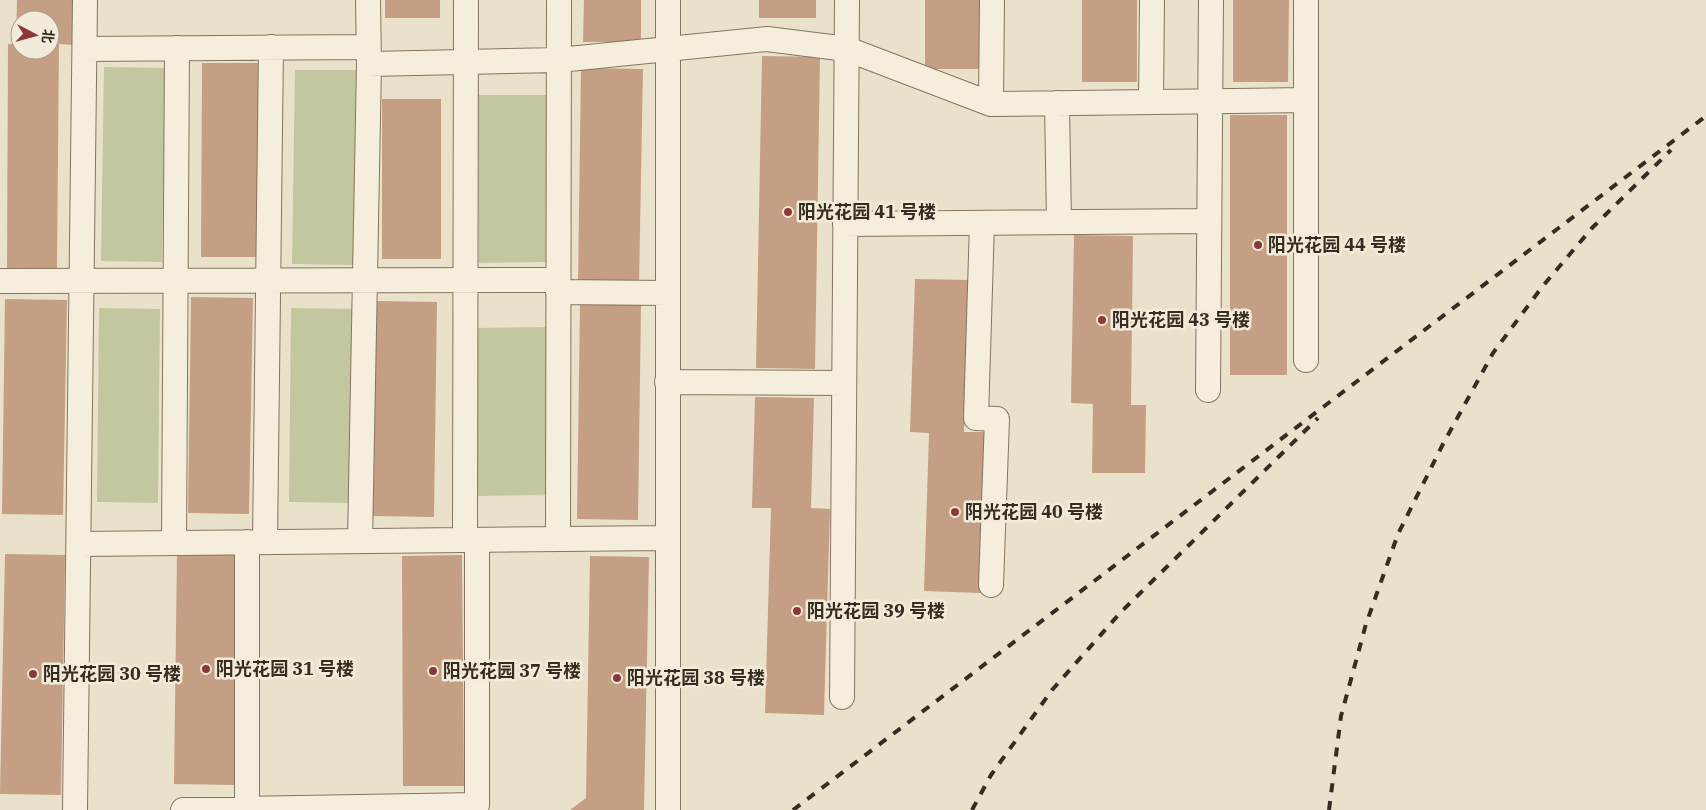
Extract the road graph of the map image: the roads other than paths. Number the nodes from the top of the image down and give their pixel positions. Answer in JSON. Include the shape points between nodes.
{"nodes":[{"id":1,"x":85,"y":0,"type":"edge"},
{"id":2,"x":368,"y":0,"type":"edge"},
{"id":3,"x":466,"y":0,"type":"edge"},
{"id":4,"x":559,"y":0,"type":"edge"},
{"id":5,"x":668,"y":0,"type":"edge"},
{"id":6,"x":847,"y":0,"type":"edge"},
{"id":7,"x":992,"y":0,"type":"edge"},
{"id":8,"x":1152,"y":0,"type":"edge"},
{"id":9,"x":1211,"y":0,"type":"edge"},
{"id":10,"x":1306,"y":0,"type":"edge"},
{"id":11,"x":271,"y":47,"type":"junction"},
{"id":12,"x":177,"y":48,"type":"junction"},
{"id":13,"x":84,"y":49,"type":"junction"},
{"id":14,"x":669,"y":49,"type":"junction"},
{"id":15,"x":847,"y":49,"type":"junction"},
{"id":16,"x":369,"y":55,"type":"junction"},
{"id":17,"x":559,"y":60,"type":"junction"},
{"id":18,"x":466,"y":62,"type":"junction"},
{"id":19,"x":1306,"y":100,"type":"junction"},
{"id":20,"x":1210,"y":101,"type":"junction"},
{"id":21,"x":1150,"y":102,"type":"junction"},
{"id":22,"x":1057,"y":103,"type":"junction"},
{"id":23,"x":991,"y":104,"type":"junction"},
{"id":24,"x":1209,"y":221,"type":"junction"},
{"id":25,"x":1060,"y":222,"type":"junction"},
{"id":26,"x":982,"y":223,"type":"junction"},
{"id":27,"x":845,"y":224,"type":"junction"},
{"id":28,"x":466,"y":280,"type":"junction"},
{"id":29,"x":0,"y":281,"type":"edge"},
{"id":30,"x":82,"y":281,"type":"junction"},
{"id":31,"x":176,"y":281,"type":"junction"},
{"id":32,"x":268,"y":281,"type":"junction"},
{"id":33,"x":365,"y":281,"type":"junction"},
{"id":34,"x":558,"y":286,"type":"junction"},
{"id":35,"x":667,"y":293,"type":"junction"},
{"id":36,"x":1306,"y":360,"type":"dead end"},
{"id":37,"x":667,"y":382,"type":"junction"},
{"id":38,"x":844,"y":383,"type":"junction"},
{"id":39,"x":1208,"y":390,"type":"dead end"},
{"id":40,"x":668,"y":538,"type":"junction"},
{"id":41,"x":558,"y":539,"type":"junction"},
{"id":42,"x":471,"y":540,"type":"junction"},
{"id":43,"x":360,"y":541,"type":"junction"},
{"id":44,"x":256,"y":542,"type":"junction"},
{"id":45,"x":174,"y":543,"type":"junction"},
{"id":46,"x":79,"y":544,"type":"junction"},
{"id":47,"x":991,"y":584,"type":"dead end"},
{"id":48,"x":842,"y":697,"type":"dead end"},
{"id":49,"x":476,"y":808,"type":"edge"},
{"id":50,"x":247,"y":809,"type":"edge"},
{"id":51,"x":284,"y":809,"type":"edge"},
{"id":52,"x":75,"y":810,"type":"edge"},
{"id":53,"x":183,"y":810,"type":"edge"},
{"id":54,"x":668,"y":810,"type":"edge"}],
"edges":[{"from":1,"to":13,"type":"street"},
{"from":2,"to":16,"type":"street"},
{"from":3,"to":18,"type":"street"},
{"from":4,"to":17,"type":"street"},
{"from":5,"to":14,"type":"street"},
{"from":6,"to":15,"type":"street"},
{"from":7,"to":23,"type":"street"},
{"from":8,"to":21,"type":"street"},
{"from":9,"to":20,"type":"street"},
{"from":10,"to":19,"type":"street"},
{"from":11,"to":12,"type":"street"},
{"from":11,"to":16,"type":"street"},
{"from":11,"to":32,"type":"street"},
{"from":12,"to":13,"type":"street"},
{"from":12,"to":31,"type":"street"},
{"from":13,"to":30,"type":"street"},
{"from":14,"to":15,"type":"street","via":[[766,38]]},
{"from":14,"to":17,"type":"street"},
{"from":14,"to":35,"type":"street"},
{"from":15,"to":23,"type":"street"},
{"from":15,"to":27,"type":"street"},
{"from":16,"to":18,"type":"street"},
{"from":16,"to":33,"type":"street"},
{"from":17,"to":18,"type":"street"},
{"from":17,"to":34,"type":"street"},
{"from":18,"to":28,"type":"street"},
{"from":19,"to":20,"type":"street"},
{"from":19,"to":36,"type":"street"},
{"from":20,"to":21,"type":"street"},
{"from":20,"to":24,"type":"street"},
{"from":21,"to":22,"type":"street"},
{"from":22,"to":23,"type":"street"},
{"from":22,"to":25,"type":"street"},
{"from":24,"to":25,"type":"street"},
{"from":24,"to":39,"type":"street"},
{"from":25,"to":26,"type":"street"},
{"from":26,"to":27,"type":"street"},
{"from":26,"to":47,"type":"street","via":[[976,418],[997,419]]},
{"from":27,"to":38,"type":"street"},
{"from":28,"to":33,"type":"street"},
{"from":28,"to":34,"type":"street"},
{"from":28,"to":42,"type":"street"},
{"from":29,"to":30,"type":"street"},
{"from":30,"to":31,"type":"street"},
{"from":30,"to":46,"type":"street"},
{"from":31,"to":32,"type":"street"},
{"from":31,"to":45,"type":"street"},
{"from":32,"to":33,"type":"street"},
{"from":32,"to":44,"type":"street"},
{"from":33,"to":43,"type":"street"},
{"from":34,"to":35,"type":"street"},
{"from":34,"to":41,"type":"street"},
{"from":35,"to":37,"type":"street"},
{"from":37,"to":38,"type":"street"},
{"from":37,"to":40,"type":"street"},
{"from":38,"to":48,"type":"street"},
{"from":40,"to":41,"type":"street"},
{"from":40,"to":54,"type":"street"},
{"from":41,"to":42,"type":"street"},
{"from":42,"to":43,"type":"street"},
{"from":42,"to":49,"type":"street"},
{"from":43,"to":44,"type":"street"},
{"from":44,"to":45,"type":"street"},
{"from":44,"to":50,"type":"street"},
{"from":45,"to":46,"type":"street"},
{"from":46,"to":52,"type":"street"},
{"from":49,"to":51,"type":"street"},
{"from":50,"to":51,"type":"street"},
{"from":50,"to":53,"type":"street"}]}
